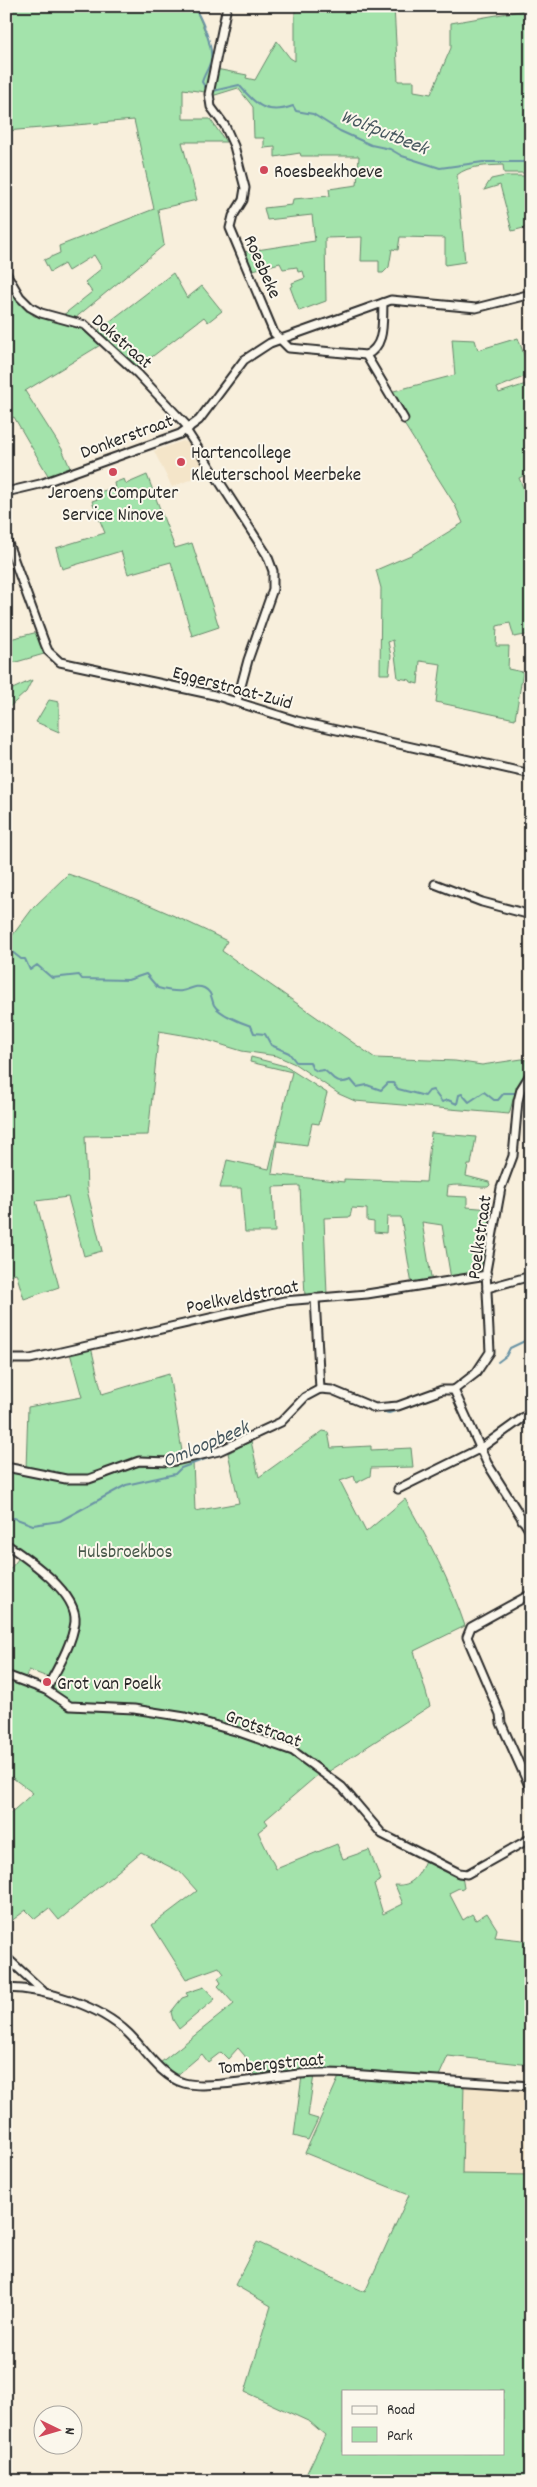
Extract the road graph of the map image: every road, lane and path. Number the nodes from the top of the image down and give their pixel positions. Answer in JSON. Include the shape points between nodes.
{"nodes":[{"id":1,"x":227,"y":6,"type":"edge"},
{"id":2,"x":6,"y":272,"type":"edge"},
{"id":3,"x":531,"y":294,"type":"edge"},
{"id":4,"x":383,"y":302,"type":"junction"},
{"id":5,"x":281,"y":339,"type":"junction"},
{"id":6,"x":366,"y":355,"type":"junction"},
{"id":7,"x":404,"y":419,"type":"dead end"},
{"id":8,"x":188,"y":429,"type":"junction"},
{"id":9,"x":6,"y":492,"type":"edge"},
{"id":10,"x":6,"y":538,"type":"edge"},
{"id":11,"x":237,"y":702,"type":"junction"},
{"id":12,"x":531,"y":774,"type":"edge"},
{"id":13,"x":435,"y":884,"type":"dead end"},
{"id":14,"x":531,"y":914,"type":"edge"},
{"id":15,"x":531,"y":1073,"type":"edge"},
{"id":16,"x":487,"y":1275,"type":"junction"},
{"id":17,"x":531,"y":1276,"type":"edge"},
{"id":18,"x":487,"y":1288,"type":"junction"},
{"id":19,"x":316,"y":1298,"type":"junction"},
{"id":20,"x":6,"y":1358,"type":"edge"},
{"id":21,"x":320,"y":1389,"type":"junction"},
{"id":22,"x":454,"y":1390,"type":"junction"},
{"id":23,"x":531,"y":1412,"type":"edge"},
{"id":24,"x":480,"y":1448,"type":"junction"},
{"id":25,"x":6,"y":1467,"type":"edge"},
{"id":26,"x":398,"y":1489,"type":"dead end"},
{"id":27,"x":531,"y":1513,"type":"edge"},
{"id":28,"x":522,"y":1520,"type":"junction"},
{"id":29,"x":531,"y":1533,"type":"edge"},
{"id":30,"x":6,"y":1544,"type":"edge"},
{"id":31,"x":531,"y":1594,"type":"edge"},
{"id":32,"x":6,"y":1675,"type":"edge"},
{"id":33,"x":46,"y":1690,"type":"junction"},
{"id":34,"x":531,"y":1790,"type":"edge"},
{"id":35,"x":531,"y":1838,"type":"edge"},
{"id":36,"x":6,"y":1957,"type":"edge"},
{"id":37,"x":6,"y":1988,"type":"edge"},
{"id":38,"x":44,"y":1992,"type":"junction"},
{"id":39,"x":531,"y":2086,"type":"edge"}],
"edges":[{"from":1,"to":5,"type":"street","name":"Roesbeke","via":[[210,94],[211,107],[234,146],[245,188],[230,228],[274,333]]},
{"from":2,"to":8,"type":"street","name":"Dokstraat","via":[[20,297],[30,307],[85,325],[138,374]]},
{"from":3,"to":4,"type":"street","via":[[476,308],[403,300]]},
{"from":4,"to":5,"type":"street"},
{"from":4,"to":6,"type":"street","via":[[379,342],[377,348]]},
{"from":5,"to":6,"type":"street","via":[[289,348]]},
{"from":5,"to":8,"type":"street","name":"Donkerstraat","via":[[244,360],[208,410]]},
{"from":6,"to":7,"type":"street"},
{"from":8,"to":9,"type":"street","name":"Donkerstraat","via":[[162,442],[40,484]]},
{"from":8,"to":11,"type":"street","name":"Dokstraat","via":[[272,565],[272,589]]},
{"from":10,"to":11,"type":"street","name":"Eggerstraat-Zuid","via":[[45,644],[60,662]]},
{"from":11,"to":12,"type":"street","name":"Eggerstraat-Zuid","via":[[306,723]]},
{"from":13,"to":14,"type":"street","via":[[482,902]]},
{"from":15,"to":16,"type":"street","name":"Poelkstraat","via":[[520,1094],[516,1111],[513,1156],[501,1188]]},
{"from":16,"to":18,"type":"street","name":"Poelkstraat"},
{"from":16,"to":19,"type":"street","name":"Poelkveldstraat","via":[[419,1287]]},
{"from":17,"to":18,"type":"street"},
{"from":18,"to":22,"type":"street","name":"Poelkstraat","via":[[490,1352],[476,1373]]},
{"from":19,"to":20,"type":"street","name":"Poelkveldstraat","via":[[227,1313],[30,1359]]},
{"from":19,"to":21,"type":"street"},
{"from":21,"to":22,"type":"street","via":[[332,1390],[375,1408],[387,1408],[442,1390]]},
{"from":21,"to":25,"type":"street","via":[[305,1397],[281,1422],[219,1451],[181,1460],[139,1461],[89,1479],[66,1479]]},
{"from":22,"to":24,"type":"street"},
{"from":23,"to":24,"type":"street"},
{"from":24,"to":26,"type":"street"},
{"from":24,"to":28,"type":"street"},
{"from":27,"to":28,"type":"street"},
{"from":28,"to":29,"type":"street"},
{"from":30,"to":33,"type":"street","via":[[59,1586],[74,1611],[75,1622],[70,1637]]},
{"from":31,"to":34,"type":"street","via":[[471,1627],[467,1637]]},
{"from":32,"to":33,"type":"street","name":"Grotstraat"},
{"from":33,"to":35,"type":"street","name":"Grotstraat","via":[[70,1706],[134,1709],[184,1718],[240,1732],[293,1751],[342,1787],[382,1834],[459,1873],[467,1874]]},
{"from":36,"to":38,"type":"street","name":"Tombergstraat"},
{"from":37,"to":38,"type":"street","name":"Tombergstraat"},
{"from":38,"to":39,"type":"street","name":"Tombergstraat","via":[[114,2021],[165,2072],[184,2083],[211,2084],[334,2073]]}]}
